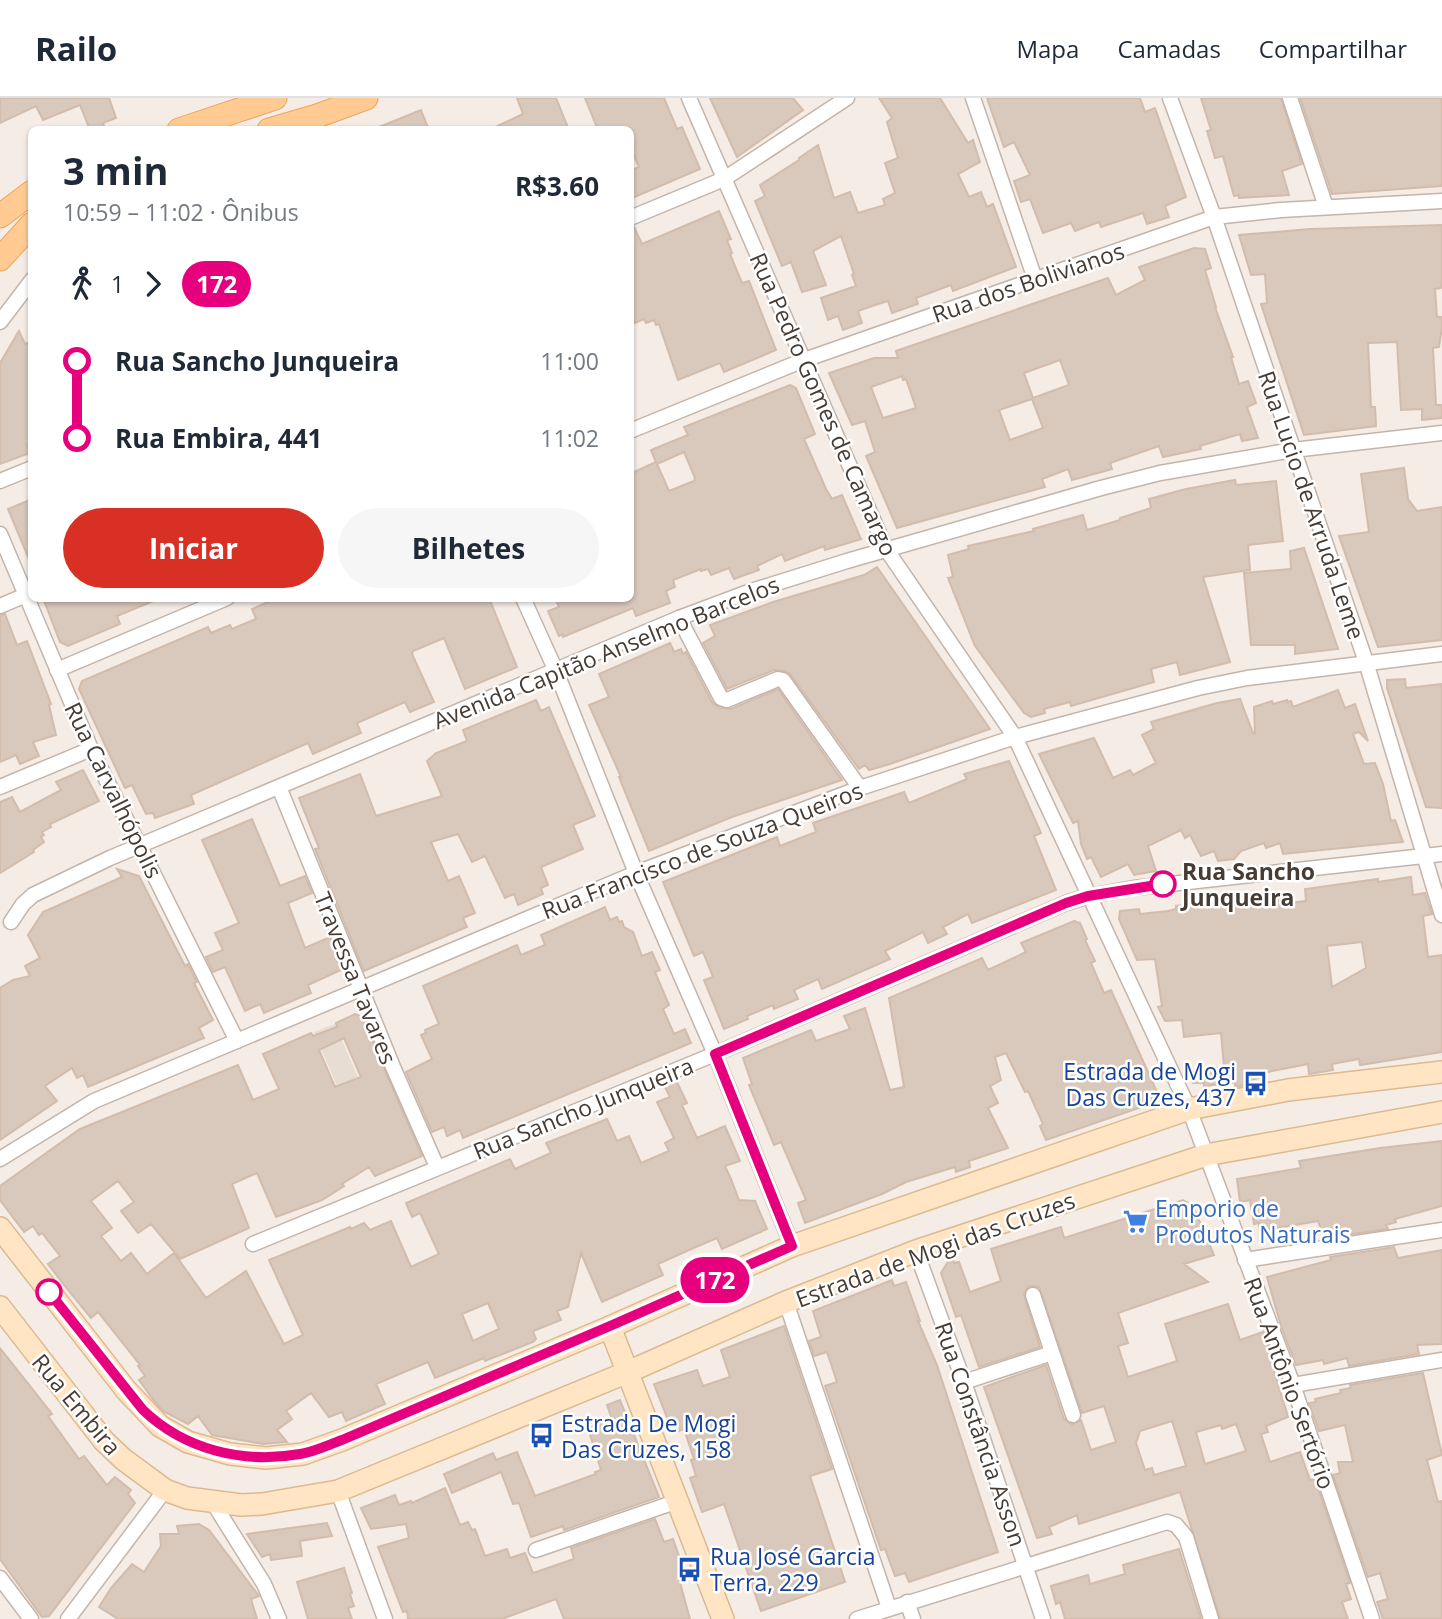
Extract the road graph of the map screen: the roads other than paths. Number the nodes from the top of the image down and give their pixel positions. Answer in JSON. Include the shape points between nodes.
{"nodes":[{"id":1,"x":275,"y":98,"type":"edge"},
{"id":2,"x":366,"y":98,"type":"edge"},
{"id":3,"x":689,"y":98,"type":"edge"},
{"id":4,"x":847,"y":98,"type":"edge"},
{"id":5,"x":973,"y":98,"type":"edge"},
{"id":6,"x":1170,"y":98,"type":"edge"},
{"id":7,"x":1290,"y":98,"type":"edge"},
{"id":8,"x":319,"y":123,"type":"edge"},
{"id":9,"x":191,"y":126,"type":"edge"},
{"id":10,"x":298,"y":126,"type":"edge"},
{"id":11,"x":724,"y":179,"type":"junction"},
{"id":12,"x":28,"y":195,"type":"edge"},
{"id":13,"x":1442,"y":201,"type":"edge"},
{"id":14,"x":1326,"y":207,"type":"junction"},
{"id":15,"x":0,"y":216,"type":"edge"},
{"id":16,"x":634,"y":216,"type":"edge"},
{"id":17,"x":1214,"y":218,"type":"junction"},
{"id":18,"x":28,"y":228,"type":"edge"},
{"id":19,"x":0,"y":259,"type":"edge"},
{"id":20,"x":1035,"y":279,"type":"junction"},
{"id":21,"x":28,"y":285,"type":"edge"},
{"id":22,"x":0,"y":322,"type":"edge"},
{"id":23,"x":804,"y":360,"type":"junction"},
{"id":24,"x":634,"y":429,"type":"edge"},
{"id":25,"x":1442,"y":433,"type":"edge"},
{"id":26,"x":1293,"y":450,"type":"junction"},
{"id":27,"x":28,"y":470,"type":"edge"},
{"id":28,"x":0,"y":481,"type":"edge"},
{"id":29,"x":0,"y":534,"type":"edge"},
{"id":30,"x":886,"y":549,"type":"junction"},
{"id":31,"x":26,"y":595,"type":"junction"},
{"id":32,"x":28,"y":600,"type":"edge"},
{"id":33,"x":29,"y":602,"type":"edge"},
{"id":34,"x":217,"y":602,"type":"edge"},
{"id":35,"x":525,"y":602,"type":"edge"},
{"id":36,"x":0,"y":606,"type":"edge"},
{"id":37,"x":679,"y":618,"type":"junction"},
{"id":38,"x":1442,"y":654,"type":"edge"},
{"id":39,"x":1366,"y":662,"type":"junction"},
{"id":40,"x":57,"y":670,"type":"junction"},
{"id":41,"x":556,"y":671,"type":"junction"},
{"id":42,"x":1015,"y":737,"type":"junction"},
{"id":43,"x":91,"y":749,"type":"junction"},
{"id":44,"x":0,"y":787,"type":"edge"},
{"id":45,"x":279,"y":787,"type":"junction"},
{"id":46,"x":860,"y":788,"type":"junction"},
{"id":47,"x":138,"y":847,"type":"junction"},
{"id":48,"x":1442,"y":854,"type":"edge"},
{"id":49,"x":1425,"y":856,"type":"junction"},
{"id":50,"x":636,"y":873,"type":"junction"},
{"id":51,"x":1088,"y":896,"type":"junction"},
{"id":52,"x":1442,"y":915,"type":"edge"},
{"id":53,"x":11,"y":922,"type":"dead end"},
{"id":54,"x":362,"y":989,"type":"junction"},
{"id":55,"x":237,"y":1041,"type":"junction"},
{"id":56,"x":715,"y":1054,"type":"junction"},
{"id":57,"x":1442,"y":1072,"type":"edge"},
{"id":58,"x":1189,"y":1109,"type":"junction"},
{"id":59,"x":1442,"y":1112,"type":"edge"},
{"id":60,"x":1206,"y":1155,"type":"junction"},
{"id":61,"x":0,"y":1159,"type":"edge"},
{"id":62,"x":437,"y":1167,"type":"junction"},
{"id":63,"x":0,"y":1228,"type":"edge"},
{"id":64,"x":1442,"y":1230,"type":"edge"},
{"id":65,"x":253,"y":1244,"type":"dead end"},
{"id":66,"x":792,"y":1246,"type":"junction"},
{"id":67,"x":916,"y":1251,"type":"junction"},
{"id":68,"x":1245,"y":1260,"type":"junction"},
{"id":69,"x":1033,"y":1295,"type":"dead end"},
{"id":70,"x":786,"y":1302,"type":"junction"},
{"id":71,"x":0,"y":1307,"type":"edge"},
{"id":72,"x":610,"y":1326,"type":"junction"},
{"id":73,"x":1052,"y":1353,"type":"junction"},
{"id":74,"x":1442,"y":1360,"type":"edge"},
{"id":75,"x":628,"y":1372,"type":"junction"},
{"id":76,"x":964,"y":1382,"type":"junction"},
{"id":77,"x":1293,"y":1385,"type":"junction"},
{"id":78,"x":1073,"y":1415,"type":"dead end"},
{"id":79,"x":188,"y":1442,"type":"joint"},
{"id":80,"x":164,"y":1490,"type":"junction"},
{"id":81,"x":338,"y":1492,"type":"junction"},
{"id":82,"x":212,"y":1501,"type":"junction"},
{"id":83,"x":678,"y":1501,"type":"junction"},
{"id":84,"x":536,"y":1550,"type":"dead end"},
{"id":85,"x":1027,"y":1566,"type":"junction"},
{"id":86,"x":0,"y":1578,"type":"edge"},
{"id":87,"x":907,"y":1602,"type":"junction"},
{"id":88,"x":889,"y":1608,"type":"junction"},
{"id":89,"x":30,"y":1619,"type":"edge"},
{"id":90,"x":68,"y":1619,"type":"edge"},
{"id":91,"x":279,"y":1619,"type":"edge"},
{"id":92,"x":386,"y":1619,"type":"edge"},
{"id":93,"x":723,"y":1619,"type":"edge"},
{"id":94,"x":857,"y":1619,"type":"edge"},
{"id":95,"x":913,"y":1619,"type":"edge"},
{"id":96,"x":1043,"y":1619,"type":"edge"},
{"id":97,"x":1211,"y":1619,"type":"edge"},
{"id":98,"x":1372,"y":1619,"type":"edge"}],
"edges":[{"from":1,"to":9,"type":"main road"},
{"from":2,"to":8,"type":"main road"},
{"from":3,"to":11,"type":"street","name":"Rua Pedro Gomes de Camargo"},
{"from":4,"to":11,"type":"street"},
{"from":5,"to":20,"type":"street"},
{"from":6,"to":17,"type":"street","name":"Rua Lucio de Arruda Leme"},
{"from":7,"to":14,"type":"street"},
{"from":8,"to":10,"type":"main road"},
{"from":11,"to":16,"type":"street"},
{"from":11,"to":23,"type":"street","name":"Rua Pedro Gomes de Camargo"},
{"from":12,"to":15,"type":"main road"},
{"from":13,"to":14,"type":"street","name":"Rua dos Bolivianos"},
{"from":14,"to":17,"type":"street","name":"Rua dos Bolivianos"},
{"from":17,"to":20,"type":"street","name":"Rua dos Bolivianos"},
{"from":17,"to":26,"type":"street","name":"Rua Lucio de Arruda Leme"},
{"from":18,"to":19,"type":"main road"},
{"from":20,"to":23,"type":"street","name":"Rua dos Bolivianos"},
{"from":21,"to":22,"type":"street"},
{"from":23,"to":24,"type":"street","name":"Rua dos Bolivianos"},
{"from":23,"to":30,"type":"street","name":"Rua Pedro Gomes de Camargo"},
{"from":25,"to":26,"type":"street","name":"Avenida Capitão Anselmo Barcelos"},
{"from":26,"to":30,"type":"street","name":"Avenida Capitão Anselmo Barcelos","via":[[1160,473]]},
{"from":26,"to":39,"type":"street","name":"Rua Lucio de Arruda Leme"},
{"from":27,"to":28,"type":"street"},
{"from":29,"to":31,"type":"street","name":"Rua Carvalhópolis"},
{"from":30,"to":37,"type":"street","name":"Avenida Capitão Anselmo Barcelos"},
{"from":30,"to":42,"type":"street","name":"Rua Pedro Gomes de Camargo"},
{"from":31,"to":32,"type":"street","name":"Rua Carvalhópolis"},
{"from":31,"to":36,"type":"street"},
{"from":33,"to":40,"type":"street","name":"Rua Carvalhópolis"},
{"from":34,"to":40,"type":"street"},
{"from":35,"to":41,"type":"street"},
{"from":37,"to":41,"type":"street","name":"Avenida Capitão Anselmo Barcelos"},
{"from":37,"to":46,"type":"street","via":[[721,698],[727,700],[783,680]]},
{"from":38,"to":39,"type":"street","name":"Rua Francisco de Souza Queiros"},
{"from":39,"to":42,"type":"street","name":"Rua Francisco de Souza Queiros","via":[[1229,681]]},
{"from":39,"to":49,"type":"street","name":"Rua Lucio de Arruda Leme"},
{"from":40,"to":43,"type":"street","name":"Rua Carvalhópolis"},
{"from":41,"to":45,"type":"street","name":"Avenida Capitão Anselmo Barcelos"},
{"from":41,"to":50,"type":"street"},
{"from":42,"to":46,"type":"street","name":"Rua Francisco de Souza Queiros"},
{"from":42,"to":51,"type":"street","name":"Rua Pedro Gomes de Camargo"},
{"from":43,"to":44,"type":"street"},
{"from":43,"to":47,"type":"street","name":"Rua Carvalhópolis"},
{"from":45,"to":47,"type":"street","name":"Avenida Capitão Anselmo Barcelos"},
{"from":45,"to":54,"type":"street","name":"Travessa Tavares"},
{"from":46,"to":50,"type":"street","name":"Rua Francisco de Souza Queiros"},
{"from":47,"to":53,"type":"street","name":"Avenida Capitão Anselmo Barcelos","via":[[42,890],[23,904]]},
{"from":47,"to":55,"type":"street","name":"Rua Carvalhópolis"},
{"from":48,"to":49,"type":"street","name":"Rua Sancho Junqueira"},
{"from":49,"to":51,"type":"street","name":"Rua Sancho Junqueira"},
{"from":49,"to":52,"type":"street","name":"Rua Lucio de Arruda Leme"},
{"from":50,"to":54,"type":"street","name":"Rua Francisco de Souza Queiros"},
{"from":50,"to":56,"type":"street"},
{"from":51,"to":56,"type":"street","name":"Rua Sancho Junqueira"},
{"from":51,"to":58,"type":"street","name":"Rua Pedro Gomes de Camargo"},
{"from":54,"to":55,"type":"street","name":"Rua Francisco de Souza Queiros"},
{"from":54,"to":62,"type":"street","name":"Travessa Tavares"},
{"from":55,"to":61,"type":"street","name":"Rua Francisco de Souza Queiros","via":[[94,1101]]},
{"from":56,"to":62,"type":"street","name":"Rua Sancho Junqueira"},
{"from":56,"to":66,"type":"street"},
{"from":57,"to":58,"type":"main road","name":"Estrada de Mogi das Cruzes","via":[[1288,1090]]},
{"from":58,"to":60,"type":"street","name":"Rua Antônio Sertório"},
{"from":58,"to":66,"type":"main road","name":"Estrada de Mogi das Cruzes"},
{"from":59,"to":60,"type":"main road","name":"Estrada de Mogi das Cruzes"},
{"from":60,"to":67,"type":"main road","name":"Estrada de Mogi das Cruzes"},
{"from":60,"to":68,"type":"street","name":"Rua Antônio Sertório"},
{"from":62,"to":65,"type":"street","name":"Rua Sancho Junqueira"},
{"from":63,"to":79,"type":"main road","name":"Rua Embira","via":[[143,1410]]},
{"from":64,"to":68,"type":"street"},
{"from":66,"to":72,"type":"main road","name":"Estrada de Mogi das Cruzes"},
{"from":67,"to":70,"type":"main road","name":"Estrada de Mogi das Cruzes"},
{"from":67,"to":76,"type":"street","name":"Rua Constância Asson"},
{"from":68,"to":77,"type":"street","name":"Rua Antônio Sertório"},
{"from":69,"to":73,"type":"street"},
{"from":70,"to":75,"type":"main road","name":"Estrada de Mogi das Cruzes"},
{"from":70,"to":88,"type":"street"},
{"from":71,"to":80,"type":"main road","name":"Rua Embira","via":[[104,1441]]},
{"from":72,"to":75,"type":"main road"},
{"from":72,"to":79,"type":"main road","name":"Estrada de Mogi das Cruzes","via":[[303,1454],[266,1458]]},
{"from":73,"to":76,"type":"street"},
{"from":73,"to":78,"type":"street"},
{"from":74,"to":77,"type":"street"},
{"from":75,"to":81,"type":"main road","name":"Estrada de Mogi das Cruzes"},
{"from":75,"to":83,"type":"main road"},
{"from":76,"to":85,"type":"street","name":"Rua Constância Asson"},
{"from":77,"to":98,"type":"street","name":"Rua Antônio Sertório"},
{"from":80,"to":82,"type":"main road","name":"Estrada de Mogi das Cruzes"},
{"from":80,"to":90,"type":"street"},
{"from":81,"to":82,"type":"main road","name":"Estrada de Mogi das Cruzes","via":[[262,1504]]},
{"from":81,"to":92,"type":"street"},
{"from":82,"to":91,"type":"street","via":[[264,1584]]},
{"from":83,"to":84,"type":"street"},
{"from":83,"to":93,"type":"main road"},
{"from":85,"to":87,"type":"street"},
{"from":85,"to":96,"type":"street","name":"Rua Constância Asson"},
{"from":85,"to":97,"type":"street","via":[[1163,1522],[1176,1525],[1186,1537]]},
{"from":86,"to":89,"type":"street"},
{"from":87,"to":88,"type":"street"},
{"from":87,"to":95,"type":"street"},
{"from":88,"to":94,"type":"street"}]}
